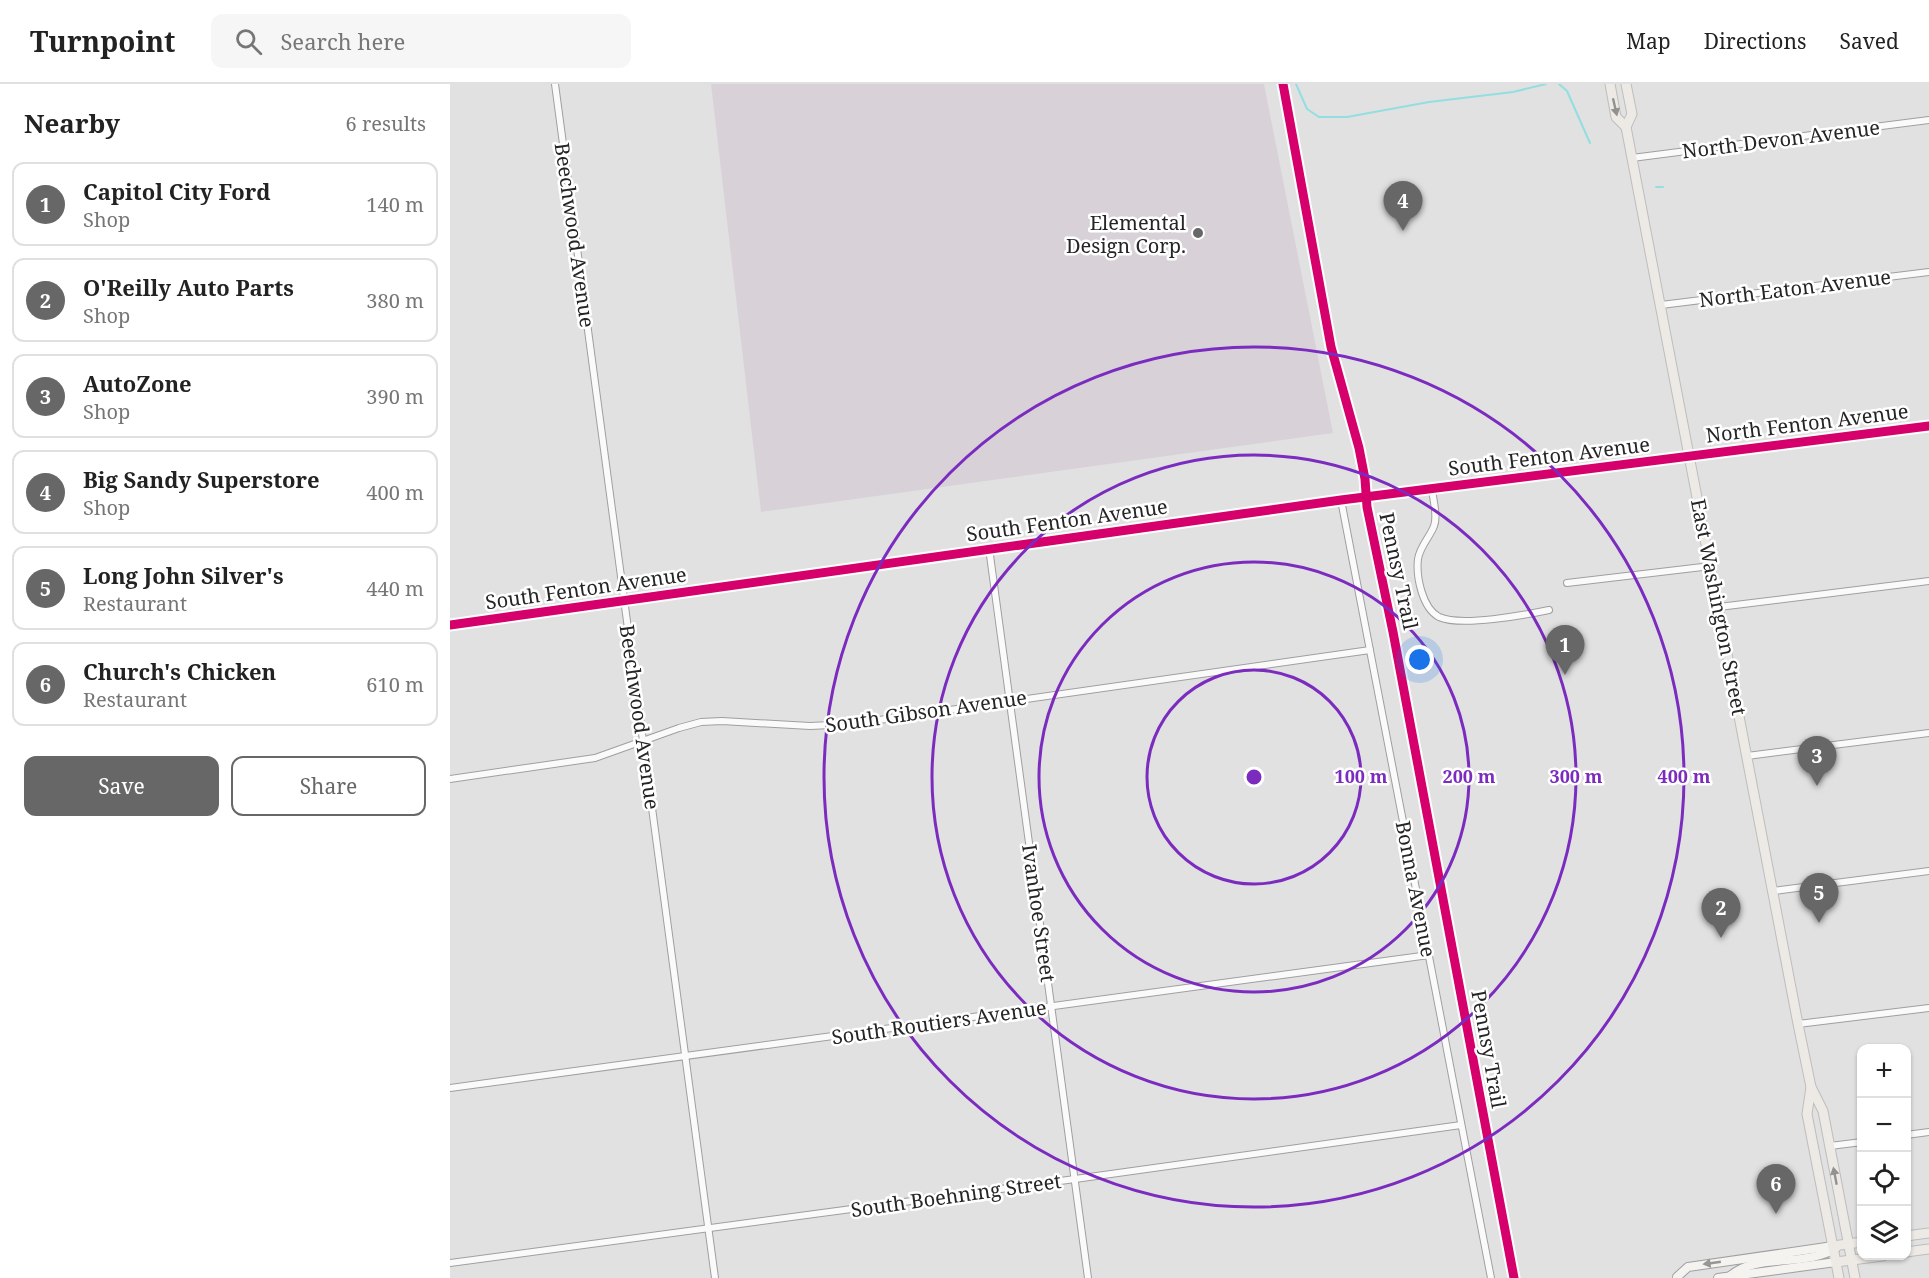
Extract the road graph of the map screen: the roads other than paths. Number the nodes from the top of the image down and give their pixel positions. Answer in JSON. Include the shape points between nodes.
{"nodes":[{"id":1,"x":555,"y":84,"type":"edge"},
{"id":2,"x":1610,"y":84,"type":"edge"},
{"id":3,"x":1626,"y":84,"type":"edge"},
{"id":4,"x":1929,"y":120,"type":"edge"},
{"id":5,"x":1626,"y":127,"type":"junction"},
{"id":6,"x":1632,"y":158,"type":"junction"},
{"id":7,"x":1929,"y":272,"type":"edge"},
{"id":8,"x":1661,"y":305,"type":"junction"},
{"id":9,"x":1929,"y":426,"type":"edge"},
{"id":10,"x":1690,"y":456,"type":"junction"},
{"id":11,"x":1432,"y":489,"type":"junction"},
{"id":12,"x":1341,"y":500,"type":"junction"},
{"id":13,"x":989,"y":548,"type":"junction"},
{"id":14,"x":1711,"y":566,"type":"junction"},
{"id":15,"x":1929,"y":581,"type":"edge"},
{"id":16,"x":1567,"y":583,"type":"dead end"},
{"id":17,"x":624,"y":600,"type":"junction"},
{"id":18,"x":1719,"y":607,"type":"junction"},
{"id":19,"x":1549,"y":610,"type":"dead end"},
{"id":20,"x":450,"y":625,"type":"edge"},
{"id":21,"x":1370,"y":650,"type":"junction"},
{"id":22,"x":1010,"y":700,"type":"junction"},
{"id":23,"x":1929,"y":733,"type":"edge"},
{"id":24,"x":643,"y":742,"type":"junction"},
{"id":25,"x":1747,"y":756,"type":"junction"},
{"id":26,"x":450,"y":780,"type":"edge"},
{"id":27,"x":1929,"y":871,"type":"edge"},
{"id":28,"x":1773,"y":891,"type":"junction"},
{"id":29,"x":1428,"y":955,"type":"junction"},
{"id":30,"x":1051,"y":1007,"type":"junction"},
{"id":31,"x":1929,"y":1008,"type":"edge"},
{"id":32,"x":1798,"y":1024,"type":"junction"},
{"id":33,"x":685,"y":1056,"type":"junction"},
{"id":34,"x":1811,"y":1087,"type":"junction"},
{"id":35,"x":450,"y":1089,"type":"edge"},
{"id":36,"x":1461,"y":1125,"type":"junction"},
{"id":37,"x":1929,"y":1132,"type":"edge"},
{"id":38,"x":1911,"y":1134,"type":"edge"},
{"id":39,"x":1857,"y":1143,"type":"edge"},
{"id":40,"x":1830,"y":1146,"type":"junction"},
{"id":41,"x":1075,"y":1179,"type":"junction"},
{"id":42,"x":708,"y":1228,"type":"junction"},
{"id":43,"x":1929,"y":1233,"type":"edge"},
{"id":44,"x":1911,"y":1235,"type":"edge"},
{"id":45,"x":1857,"y":1243,"type":"edge"},
{"id":46,"x":1838,"y":1246,"type":"junction"},
{"id":47,"x":1929,"y":1249,"type":"edge"},
{"id":48,"x":1911,"y":1251,"type":"edge"},
{"id":49,"x":1857,"y":1259,"type":"edge"},
{"id":50,"x":1843,"y":1261,"type":"junction"},
{"id":51,"x":450,"y":1263,"type":"edge"},
{"id":52,"x":1729,"y":1276,"type":"junction"},
{"id":53,"x":1679,"y":1277,"type":"edge"},
{"id":54,"x":715,"y":1278,"type":"edge"},
{"id":55,"x":1088,"y":1278,"type":"edge"},
{"id":56,"x":1491,"y":1278,"type":"edge"},
{"id":57,"x":1668,"y":1278,"type":"edge"},
{"id":58,"x":1718,"y":1278,"type":"edge"},
{"id":59,"x":1839,"y":1278,"type":"edge"},
{"id":60,"x":1855,"y":1278,"type":"edge"}],
"edges":[{"from":1,"to":17,"type":"street","name":"Beechwood Avenue"},
{"from":2,"to":5,"type":"main road","name":"East Washington Street","one_way":true,"via":[[1616,117]]},
{"from":3,"to":5,"type":"main road","name":"East Washington Street","via":[[1632,114]]},
{"from":4,"to":6,"type":"street","name":"North Devon Avenue"},
{"from":5,"to":6,"type":"main road","name":"East Washington Street"},
{"from":6,"to":8,"type":"main road","name":"East Washington Street"},
{"from":7,"to":8,"type":"street","name":"North Eaton Avenue"},
{"from":8,"to":10,"type":"main road","name":"East Washington Street"},
{"from":9,"to":10,"type":"street","name":"North Fenton Avenue"},
{"from":10,"to":11,"type":"street","name":"South Fenton Avenue"},
{"from":10,"to":14,"type":"main road","name":"East Washington Street"},
{"from":11,"to":12,"type":"street","name":"South Fenton Avenue"},
{"from":11,"to":19,"type":"street","via":[[1435,524],[1418,561],[1421,588],[1433,612],[1449,619],[1476,620]]},
{"from":12,"to":13,"type":"street","name":"South Fenton Avenue"},
{"from":12,"to":21,"type":"street","name":"Bonna Avenue"},
{"from":13,"to":17,"type":"street","name":"South Fenton Avenue"},
{"from":13,"to":22,"type":"street","name":"Ivanhoe Street"},
{"from":14,"to":16,"type":"street"},
{"from":14,"to":18,"type":"main road","name":"East Washington Street"},
{"from":15,"to":18,"type":"street"},
{"from":17,"to":20,"type":"street","name":"South Fenton Avenue"},
{"from":17,"to":24,"type":"street","name":"Beechwood Avenue"},
{"from":18,"to":25,"type":"main road","name":"East Washington Street"},
{"from":21,"to":22,"type":"street","name":"South Gibson Avenue"},
{"from":21,"to":29,"type":"street","name":"Bonna Avenue"},
{"from":22,"to":24,"type":"street","name":"South Gibson Avenue","via":[[837,725],[705,722]]},
{"from":22,"to":30,"type":"street","name":"Ivanhoe Street"},
{"from":23,"to":25,"type":"street"},
{"from":24,"to":26,"type":"street","name":"South Gibson Avenue","via":[[588,760]]},
{"from":24,"to":33,"type":"street","name":"Beechwood Avenue"},
{"from":25,"to":28,"type":"main road","name":"East Washington Street"},
{"from":27,"to":28,"type":"street"},
{"from":28,"to":32,"type":"main road","name":"East Washington Street"},
{"from":29,"to":30,"type":"street","name":"South Routiers Avenue"},
{"from":29,"to":36,"type":"street","name":"Bonna Avenue"},
{"from":30,"to":33,"type":"street","name":"South Routiers Avenue"},
{"from":30,"to":41,"type":"street","name":"Ivanhoe Street"},
{"from":31,"to":32,"type":"street"},
{"from":32,"to":34,"type":"main road","name":"East Washington Street"},
{"from":33,"to":35,"type":"street","name":"South Routiers Avenue"},
{"from":33,"to":42,"type":"street","name":"Beechwood Avenue"},
{"from":34,"to":40,"type":"main road","name":"East Washington Street","via":[[1823,1111]]},
{"from":34,"to":46,"type":"main road","name":"East Washington Street","via":[[1807,1114]]},
{"from":36,"to":41,"type":"street","name":"South Boehning Street"},
{"from":36,"to":56,"type":"street","name":"Bonna Avenue"},
{"from":37,"to":38,"type":"street"},
{"from":39,"to":40,"type":"street"},
{"from":46,"to":40,"type":"main road","name":"East Washington Street","one_way":true,"via":[[1846,1233]]},
{"from":41,"to":42,"type":"street","name":"South Boehning Street"},
{"from":41,"to":55,"type":"street","name":"Ivanhoe Street"},
{"from":42,"to":51,"type":"street","name":"South Boehning Street"},
{"from":42,"to":54,"type":"street","name":"Beechwood Avenue"},
{"from":43,"to":44,"type":"main road"},
{"from":45,"to":46,"type":"main road"},
{"from":46,"to":50,"type":"main road","name":"East Washington Street"},
{"from":46,"to":50,"type":"main road","name":"East Washington Street"},
{"from":46,"to":52,"type":"main road","via":[[1824,1255],[1736,1269]]},
{"from":46,"to":53,"type":"main road","one_way":true,"via":[[1688,1267]]},
{"from":47,"to":48,"type":"main road"},
{"from":49,"to":50,"type":"main road"},
{"from":50,"to":52,"type":"main road"},
{"from":50,"to":59,"type":"main road","name":"East Washington Street"},
{"from":50,"to":60,"type":"main road","name":"East Washington Street"},
{"from":52,"to":58,"type":"main road"},
{"from":53,"to":57,"type":"main road"}]}
